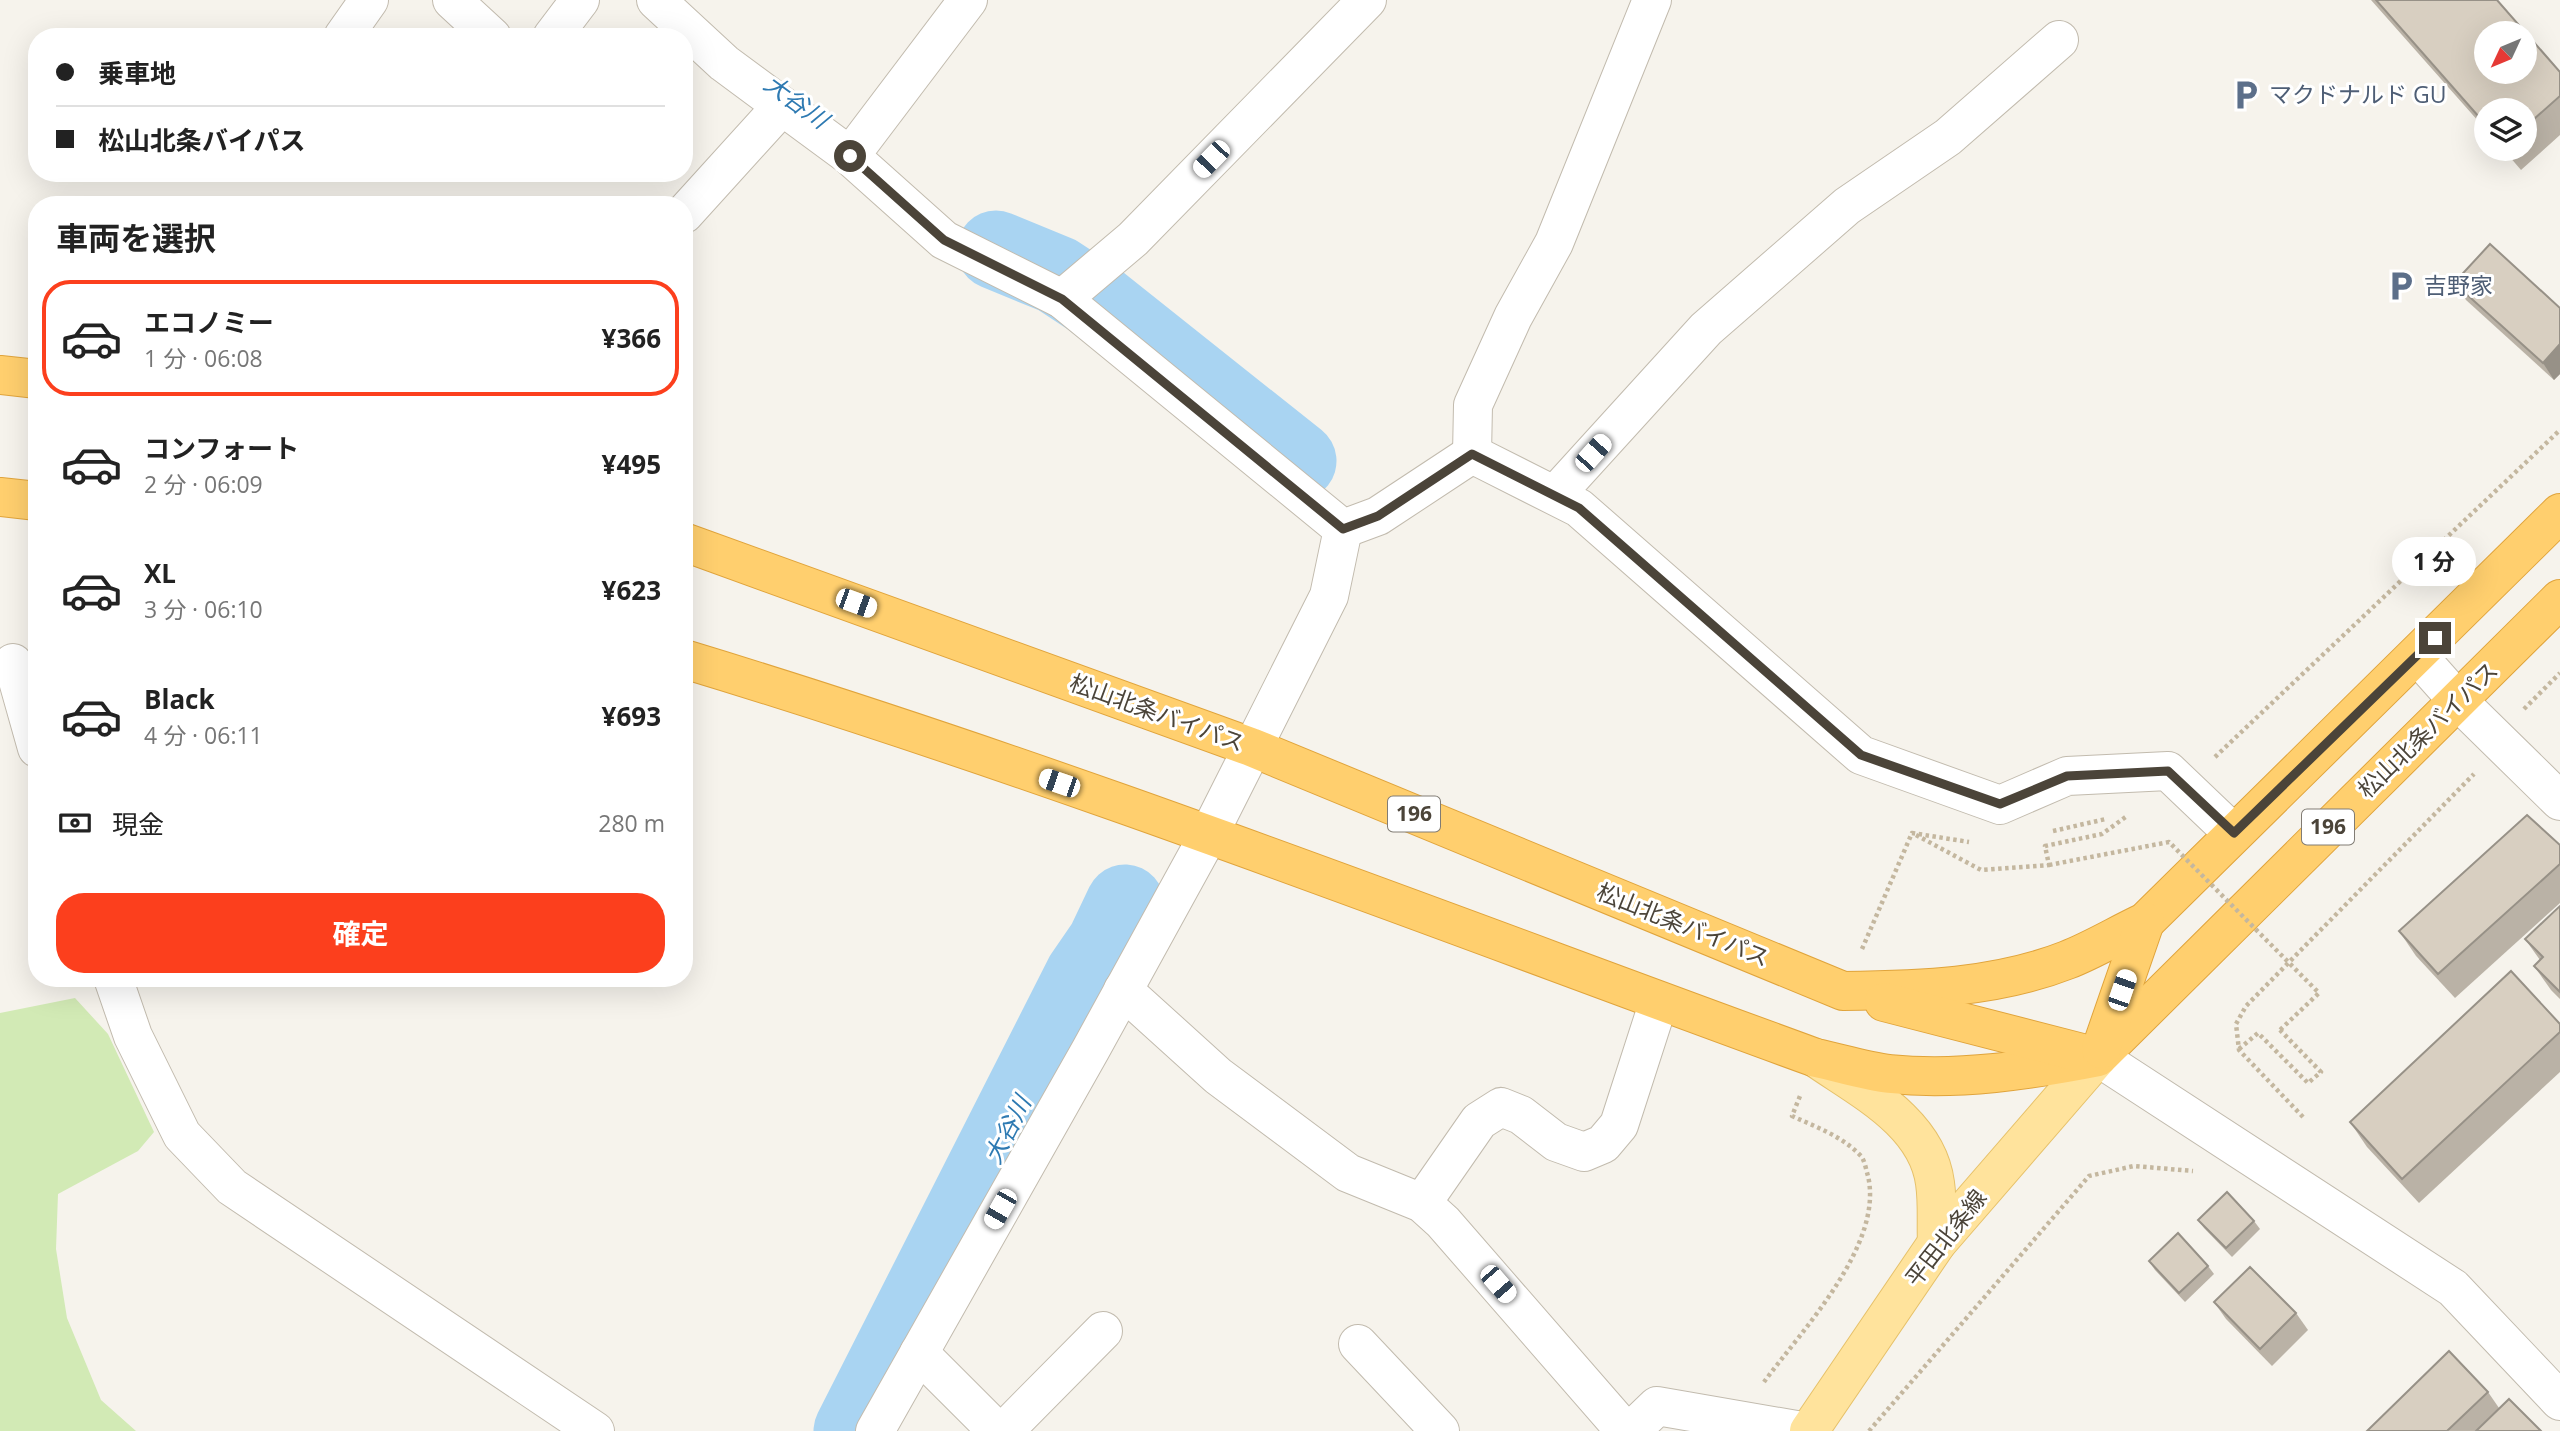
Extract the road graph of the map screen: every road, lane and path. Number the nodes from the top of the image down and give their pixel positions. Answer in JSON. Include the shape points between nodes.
{"nodes":[{"id":1,"x":369,"y":0,"type":"edge"},
{"id":2,"x":452,"y":0,"type":"edge"},
{"id":3,"x":580,"y":0,"type":"edge"},
{"id":4,"x":656,"y":0,"type":"edge"},
{"id":5,"x":968,"y":0,"type":"edge"},
{"id":6,"x":1367,"y":0,"type":"edge"},
{"id":7,"x":1652,"y":0,"type":"edge"},
{"id":8,"x":349,"y":28,"type":"edge"},
{"id":9,"x":482,"y":28,"type":"edge"},
{"id":10,"x":559,"y":28,"type":"edge"},
{"id":11,"x":686,"y":28,"type":"edge"},
{"id":12,"x":693,"y":34,"type":"edge"},
{"id":13,"x":2059,"y":40,"type":"dead end"},
{"id":14,"x":782,"y":106,"type":"junction"},
{"id":15,"x":850,"y":156,"type":"junction"},
{"id":16,"x":693,"y":204,"type":"edge"},
{"id":17,"x":1062,"y":299,"type":"junction"},
{"id":18,"x":0,"y":375,"type":"edge"},
{"id":19,"x":28,"y":378,"type":"edge"},
{"id":20,"x":2560,"y":430,"type":"edge"},
{"id":21,"x":1472,"y":454,"type":"junction"},
{"id":22,"x":1555,"y":495,"type":"junction"},
{"id":23,"x":0,"y":497,"type":"edge"},
{"id":24,"x":28,"y":500,"type":"edge"},
{"id":25,"x":2560,"y":513,"type":"edge"},
{"id":26,"x":1343,"y":529,"type":"junction"},
{"id":27,"x":693,"y":545,"type":"edge"},
{"id":28,"x":2560,"y":599,"type":"edge"},
{"id":29,"x":2418,"y":656,"type":"junction"},
{"id":30,"x":693,"y":662,"type":"edge"},
{"id":31,"x":13,"y":663,"type":"dead end"},
{"id":32,"x":2560,"y":673,"type":"edge"},
{"id":33,"x":2458,"y":701,"type":"junction"},
{"id":34,"x":28,"y":716,"type":"edge"},
{"id":35,"x":2501,"y":740,"type":"junction"},
{"id":36,"x":1251,"y":747,"type":"junction"},
{"id":37,"x":2186,"y":786,"type":"junction"},
{"id":38,"x":2560,"y":801,"type":"edge"},
{"id":39,"x":1912,"y":833,"type":"junction"},
{"id":40,"x":2234,"y":833,"type":"junction"},
{"id":41,"x":2042,"y":834,"type":"dead end"},
{"id":42,"x":1208,"y":836,"type":"junction"},
{"id":43,"x":1978,"y":843,"type":"dead end"},
{"id":44,"x":2049,"y":865,"type":"junction"},
{"id":45,"x":2145,"y":922,"type":"junction"},
{"id":46,"x":116,"y":987,"type":"edge"},
{"id":47,"x":1123,"y":990,"type":"junction"},
{"id":48,"x":1843,"y":991,"type":"junction"},
{"id":49,"x":1659,"y":1000,"type":"junction"},
{"id":50,"x":2239,"y":1050,"type":"junction"},
{"id":51,"x":2098,"y":1057,"type":"junction"},
{"id":52,"x":1816,"y":1058,"type":"junction"},
{"id":53,"x":2303,"y":1117,"type":"dead end"},
{"id":54,"x":2204,"y":1172,"type":"dead end"},
{"id":55,"x":1422,"y":1203,"type":"junction"},
{"id":56,"x":1937,"y":1243,"type":"junction"},
{"id":57,"x":1103,"y":1331,"type":"dead end"},
{"id":58,"x":1358,"y":1343,"type":"dead end"},
{"id":59,"x":919,"y":1353,"type":"junction"},
{"id":60,"x":2560,"y":1401,"type":"edge"},
{"id":61,"x":1736,"y":1419,"type":"junction"},
{"id":62,"x":596,"y":1431,"type":"edge"},
{"id":63,"x":875,"y":1431,"type":"edge"},
{"id":64,"x":997,"y":1431,"type":"edge"},
{"id":65,"x":1004,"y":1431,"type":"edge"},
{"id":66,"x":1440,"y":1431,"type":"edge"},
{"id":67,"x":1625,"y":1431,"type":"edge"},
{"id":68,"x":1631,"y":1431,"type":"edge"},
{"id":69,"x":1802,"y":1431,"type":"edge"},
{"id":70,"x":1809,"y":1431,"type":"edge"},
{"id":71,"x":1869,"y":1431,"type":"edge"}],
"edges":[{"from":1,"to":8,"type":"street"},
{"from":2,"to":9,"type":"street"},
{"from":3,"to":10,"type":"street"},
{"from":4,"to":11,"type":"street"},
{"from":5,"to":15,"type":"street"},
{"from":6,"to":17,"type":"street","via":[[1133,239]]},
{"from":7,"to":21,"type":"street","via":[[1554,243],[1513,317],[1473,405]]},
{"from":12,"to":14,"type":"street"},
{"from":13,"to":22,"type":"street","via":[[1948,137],[1847,206],[1706,329]]},
{"from":14,"to":15,"type":"street"},
{"from":14,"to":16,"type":"street"},
{"from":15,"to":17,"type":"street","via":[[944,240]]},
{"from":17,"to":26,"type":"street"},
{"from":18,"to":19,"type":"highway"},
{"from":20,"to":37,"type":"path"},
{"from":21,"to":22,"type":"street"},
{"from":21,"to":26,"type":"street","via":[[1378,516]]},
{"from":22,"to":37,"type":"street","via":[[1579,508],[1861,755],[2000,804],[2067,776],[2168,771]]},
{"from":23,"to":24,"type":"highway"},
{"from":25,"to":29,"type":"highway","name":"松山北条バイパス","number":"196"},
{"from":26,"to":36,"type":"street","via":[[1329,596]]},
{"from":27,"to":36,"type":"highway","name":"松山北条バイパス","number":"196"},
{"from":28,"to":33,"type":"highway","name":"松山北条バイパス","number":"196"},
{"from":29,"to":33,"type":"street"},
{"from":29,"to":40,"type":"highway","name":"松山北条バイパス","number":"196"},
{"from":30,"to":42,"type":"highway","via":[[836,705]]},
{"from":31,"to":34,"type":"street"},
{"from":32,"to":35,"type":"path","via":[[2525,707]]},
{"from":33,"to":35,"type":"street"},
{"from":33,"to":51,"type":"highway","name":"松山北条バイパス","number":"196"},
{"from":35,"to":38,"type":"street"},
{"from":35,"to":50,"type":"path","via":[[2484,764],[2246,1006],[2236,1024]]},
{"from":36,"to":42,"type":"street"},
{"from":36,"to":48,"type":"highway","name":"松山北条バイパス","number":"196"},
{"from":37,"to":40,"type":"street"},
{"from":39,"to":43,"type":"path"},
{"from":39,"to":44,"type":"path","via":[[1981,870]]},
{"from":39,"to":48,"type":"path"},
{"from":40,"to":45,"type":"highway","name":"松山北条バイパス","number":"196"},
{"from":41,"to":44,"type":"path","via":[[2130,813],[2102,834],[2045,846]]},
{"from":42,"to":47,"type":"street"},
{"from":42,"to":49,"type":"highway"},
{"from":44,"to":50,"type":"path","bridge":true,"via":[[2169,842],[2319,993],[2280,1030],[2321,1072],[2308,1083],[2258,1032]]},
{"from":45,"to":48,"type":"highway","name":"松山北条バイパス","number":"196","via":[[2067,960],[2011,978],[1923,990]]},
{"from":45,"to":51,"type":"highway","number":"196"},
{"from":46,"to":62,"type":"street","via":[[133,1036],[182,1135],[233,1187]]},
{"from":47,"to":55,"type":"street","via":[[1218,1076],[1348,1173]]},
{"from":47,"to":59,"type":"street"},
{"from":48,"to":51,"type":"highway","number":"196"},
{"from":49,"to":52,"type":"highway"},
{"from":49,"to":55,"type":"street","via":[[1619,1125],[1603,1144],[1584,1152],[1556,1142],[1521,1115],[1501,1108],[1479,1121]]},
{"from":50,"to":53,"type":"path"},
{"from":51,"to":52,"type":"highway","via":[[2052,1066],[1948,1074],[1889,1073]]},
{"from":51,"to":56,"type":"main road","name":"平田北条線"},
{"from":51,"to":60,"type":"street","via":[[2452,1288]]},
{"from":52,"to":56,"type":"main road","via":[[1893,1112],[1924,1144],[1935,1182]]},
{"from":52,"to":61,"type":"path","via":[[1792,1116],[1838,1137],[1863,1159],[1871,1191],[1864,1231],[1839,1280]]},
{"from":54,"to":71,"type":"path","via":[[2134,1166],[2089,1176]]},
{"from":55,"to":67,"type":"street"},
{"from":56,"to":70,"type":"main road","name":"平田北条線"},
{"from":57,"to":65,"type":"street"},
{"from":58,"to":66,"type":"street"},
{"from":59,"to":63,"type":"street"},
{"from":59,"to":64,"type":"street"},
{"from":61,"to":68,"type":"street","via":[[1657,1406]]},
{"from":61,"to":69,"type":"street"}]}
